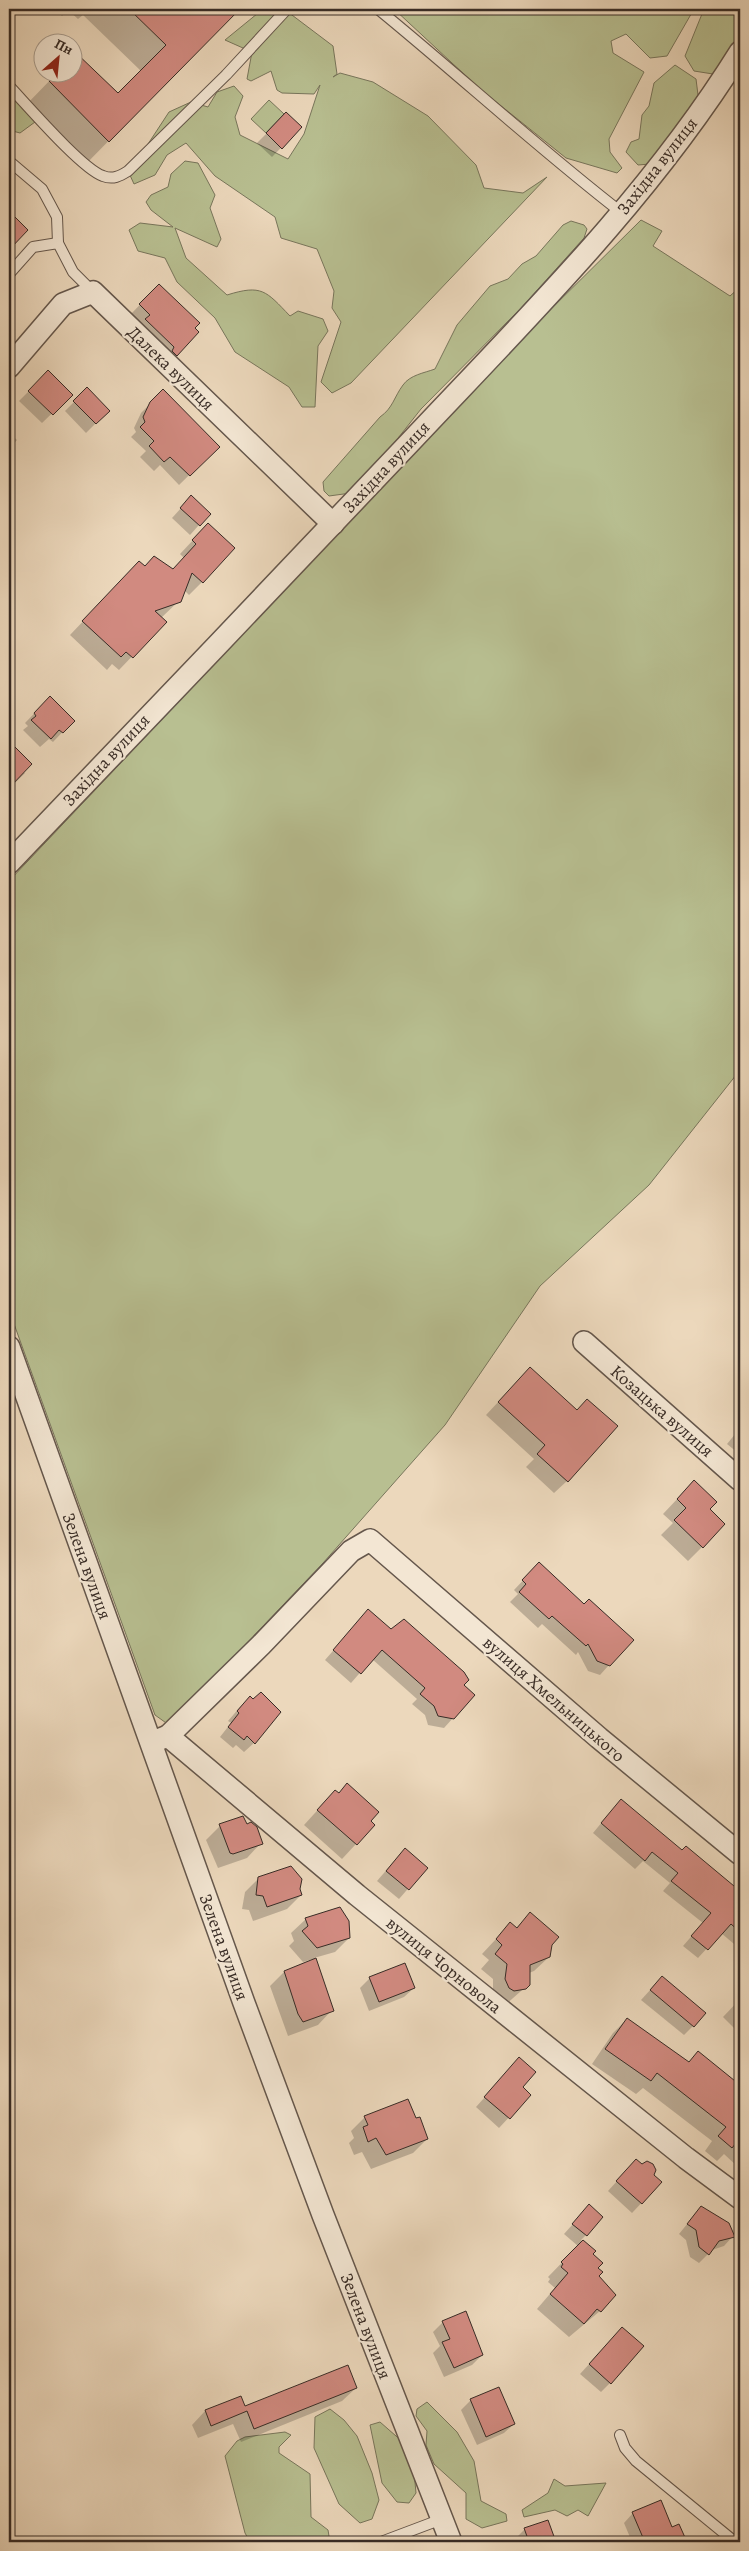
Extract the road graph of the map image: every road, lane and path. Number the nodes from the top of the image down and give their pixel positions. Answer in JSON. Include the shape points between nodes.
{"nodes":[{"id":1,"x":12,"y":9,"type":"edge"},
{"id":2,"x":287,"y":9,"type":"edge"},
{"id":3,"x":378,"y":9,"type":"edge"},
{"id":4,"x":9,"y":14,"type":"edge"},
{"id":5,"x":740,"y":52,"type":"edge"},
{"id":6,"x":9,"y":86,"type":"edge"},
{"id":7,"x":9,"y":161,"type":"edge"},
{"id":8,"x":622,"y":213,"type":"junction"},
{"id":9,"x":58,"y":243,"type":"junction"},
{"id":10,"x":9,"y":274,"type":"edge"},
{"id":11,"x":92,"y":292,"type":"junction"},
{"id":12,"x":9,"y":366,"type":"edge"},
{"id":13,"x":333,"y":524,"type":"junction"},
{"id":14,"x":9,"y":863,"type":"edge"},
{"id":15,"x":584,"y":1342,"type":"dead end"},
{"id":16,"x":9,"y":1347,"type":"edge"},
{"id":17,"x":740,"y":1480,"type":"edge"},
{"id":18,"x":160,"y":1739,"type":"junction"},
{"id":19,"x":740,"y":1854,"type":"edge"},
{"id":20,"x":740,"y":2198,"type":"edge"},
{"id":21,"x":620,"y":2436,"type":"dead end"},
{"id":22,"x":442,"y":2519,"type":"junction"},
{"id":23,"x":381,"y":2542,"type":"edge"},
{"id":24,"x":451,"y":2542,"type":"edge"},
{"id":25,"x":735,"y":2542,"type":"edge"}],
"edges":[{"from":1,"to":4,"type":"lane"},
{"from":2,"to":6,"type":"lane","via":[[226,75],[128,171],[118,177],[103,176],[83,163]]},
{"from":3,"to":8,"type":"lane","via":[[462,78],[559,165]]},
{"from":5,"to":8,"type":"street","name":"Західна вулиця","via":[[686,131]]},
{"from":7,"to":9,"type":"lane","via":[[42,189],[57,217]]},
{"from":8,"to":13,"type":"street","name":"Західна вулиця"},
{"from":9,"to":10,"type":"lane","via":[[33,246]]},
{"from":9,"to":11,"type":"lane","via":[[73,272]]},
{"from":11,"to":12,"type":"street","via":[[63,304]]},
{"from":11,"to":13,"type":"street","name":"Далека вулиця"},
{"from":13,"to":14,"type":"street","name":"Західна вулиця"},
{"from":15,"to":17,"type":"street","name":"Козацька вулиця"},
{"from":16,"to":18,"type":"street","name":"Зелена вулиця"},
{"from":18,"to":19,"type":"street","name":"вулиця Хмельницького","via":[[261,1645],[350,1551],[370,1540],[591,1732]]},
{"from":18,"to":20,"type":"street","name":"вулиця Чорновола","via":[[679,2153]]},
{"from":18,"to":22,"type":"street","name":"Зелена вулиця","via":[[320,2206]]},
{"from":21,"to":25,"type":"lane","via":[[636,2461]]},
{"from":22,"to":23,"type":"lane"},
{"from":22,"to":24,"type":"street","name":"Зелена вулиця"}]}
